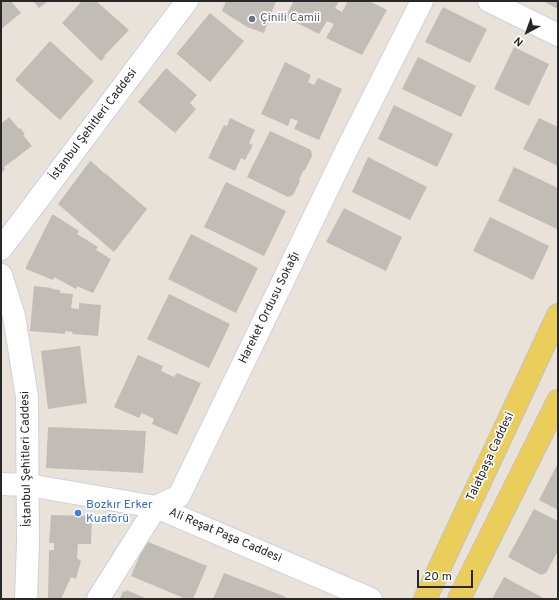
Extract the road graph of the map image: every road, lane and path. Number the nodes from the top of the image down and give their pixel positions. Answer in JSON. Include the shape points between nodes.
{"nodes":[{"id":1,"x":187,"y":1,"type":"edge"},
{"id":2,"x":422,"y":1,"type":"edge"},
{"id":3,"x":489,"y":1,"type":"edge"},
{"id":4,"x":558,"y":35,"type":"edge"},
{"id":5,"x":1,"y":249,"type":"edge"},
{"id":6,"x":1,"y":275,"type":"edge"},
{"id":7,"x":558,"y":315,"type":"edge"},
{"id":8,"x":558,"y":401,"type":"edge"},
{"id":9,"x":1,"y":484,"type":"edge"},
{"id":10,"x":28,"y":485,"type":"junction"},
{"id":11,"x":156,"y":507,"type":"junction"},
{"id":12,"x":26,"y":599,"type":"edge"},
{"id":13,"x":98,"y":599,"type":"edge"},
{"id":14,"x":371,"y":599,"type":"edge"},
{"id":15,"x":425,"y":599,"type":"edge"},
{"id":16,"x":459,"y":599,"type":"edge"}],
"edges":[{"from":1,"to":5,"type":"street","name":"İstanbul Şehitleri Caddesi"},
{"from":2,"to":11,"type":"street","name":"Hareket Ordusu Sokağı","via":[[346,151],[179,496]]},
{"from":3,"to":4,"type":"street"},
{"from":6,"to":10,"type":"street","name":"İstanbul Şehitleri Caddesi","via":[[14,316],[27,398]]},
{"from":7,"to":15,"type":"main road","name":"Talatpaşa Caddesi"},
{"from":8,"to":16,"type":"main road"},
{"from":9,"to":10,"type":"street","name":"Ali Reşat Paşa Caddesi"},
{"from":10,"to":11,"type":"street","name":"Ali Reşat Paşa Caddesi"},
{"from":10,"to":12,"type":"street","name":"İstanbul Şehitleri Caddesi"},
{"from":11,"to":13,"type":"street"},
{"from":11,"to":14,"type":"street","name":"Ali Reşat Paşa Caddesi"}]}
